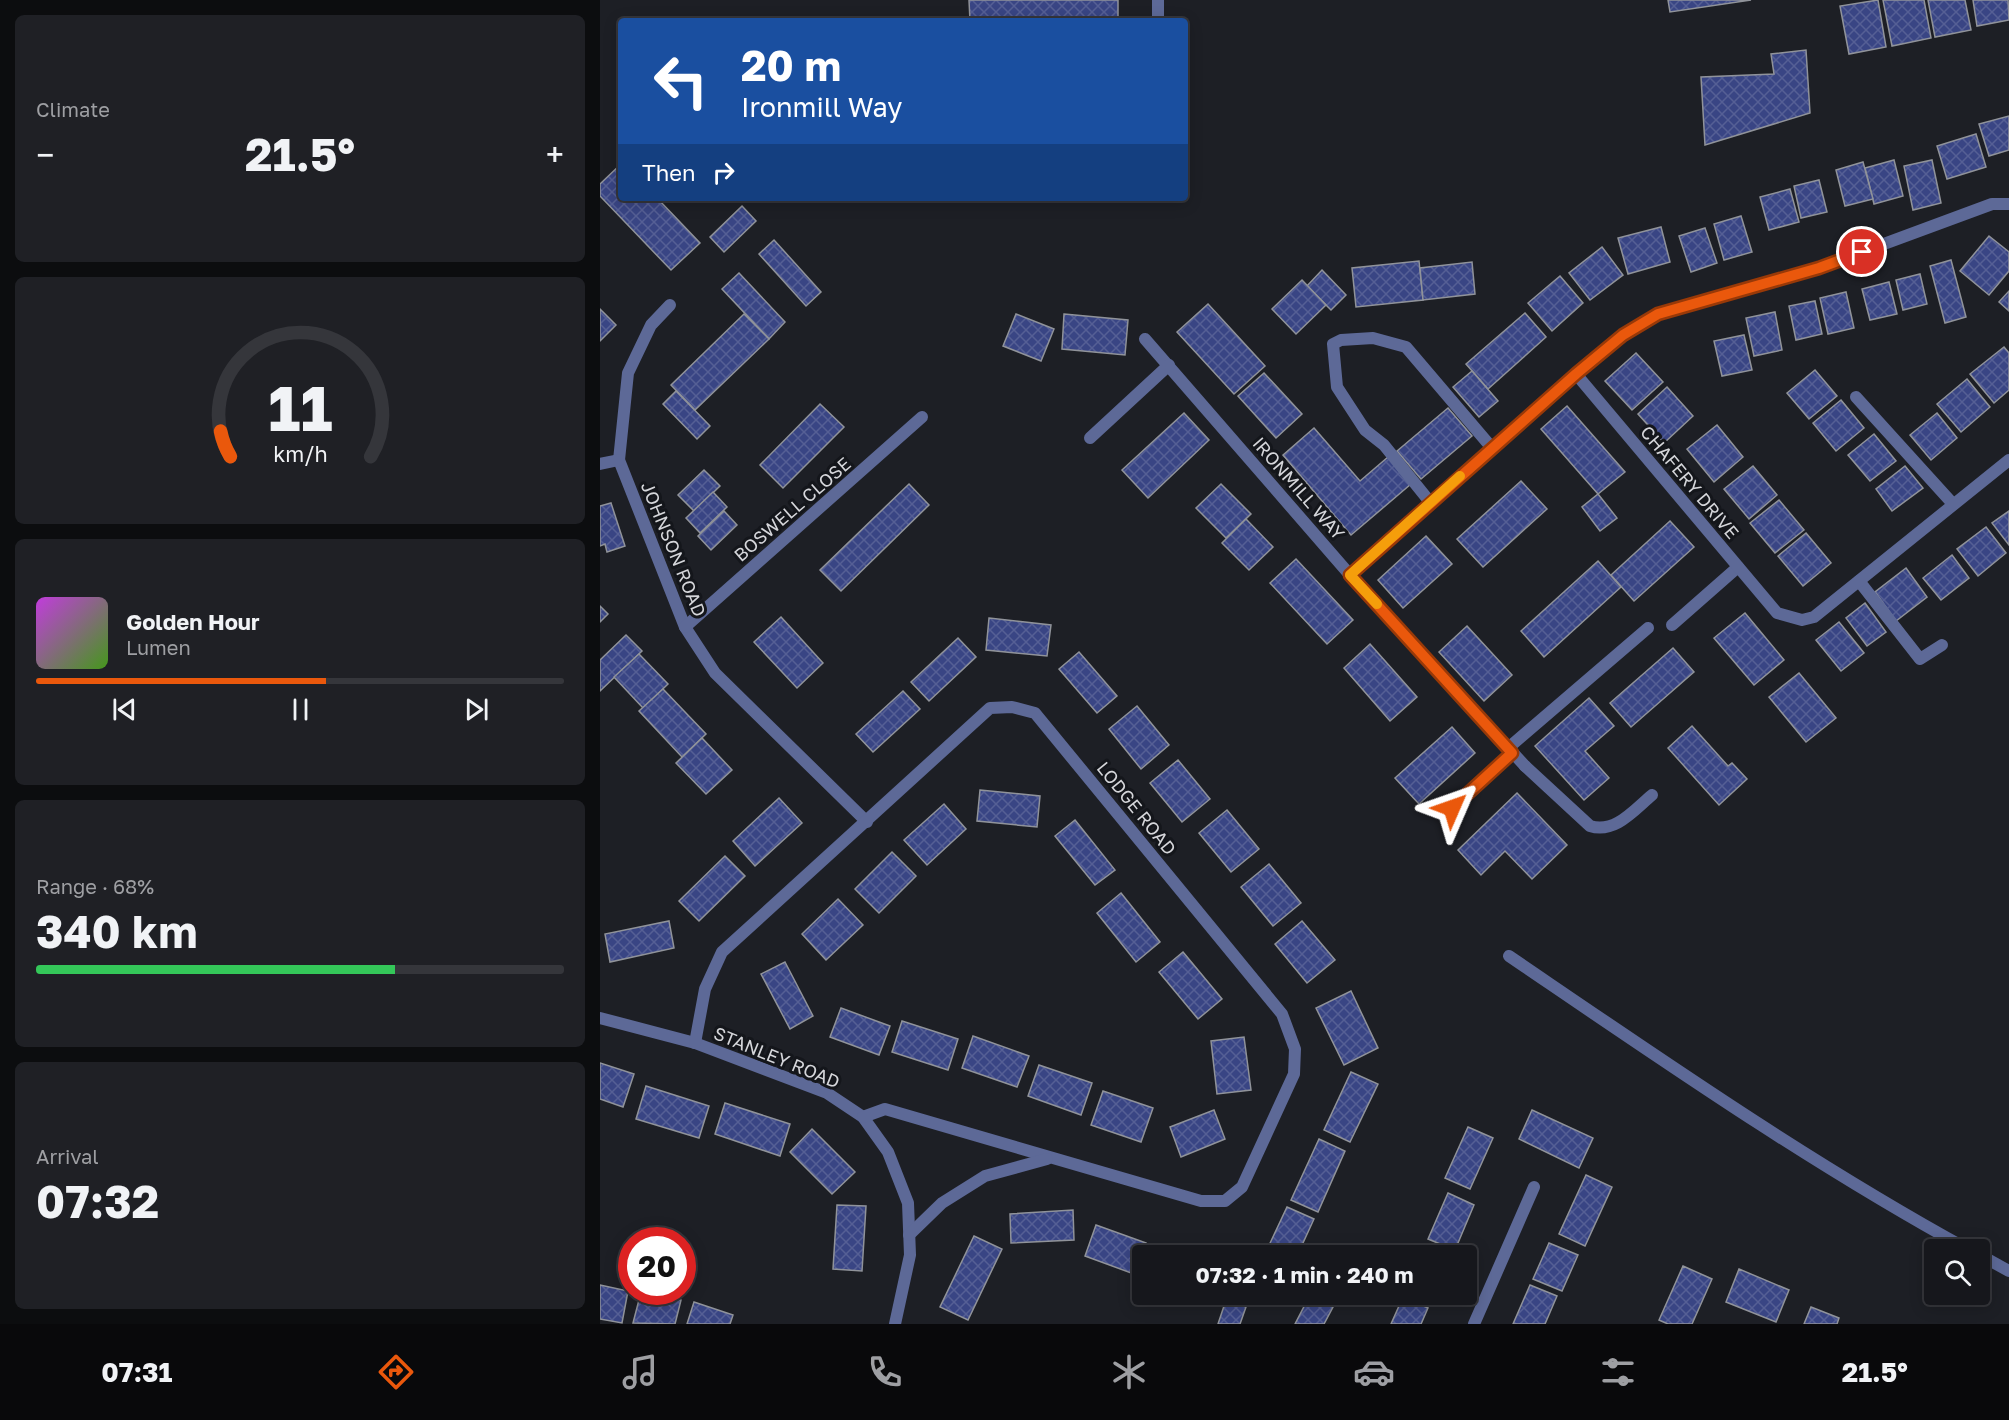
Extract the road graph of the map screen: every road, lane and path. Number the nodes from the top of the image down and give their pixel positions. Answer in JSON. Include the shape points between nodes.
{"nodes":[{"id":1,"x":1158,"y":0,"type":"edge"},
{"id":2,"x":1158,"y":18,"type":"edge"},
{"id":3,"x":2009,"y":204,"type":"edge"},
{"id":4,"x":670,"y":305,"type":"dead end"},
{"id":5,"x":1145,"y":339,"type":"dead end"},
{"id":6,"x":1169,"y":365,"type":"junction"},
{"id":7,"x":1576,"y":374,"type":"junction"},
{"id":8,"x":1856,"y":396,"type":"dead end"},
{"id":9,"x":922,"y":417,"type":"dead end"},
{"id":10,"x":1090,"y":438,"type":"dead end"},
{"id":11,"x":1492,"y":448,"type":"junction"},
{"id":12,"x":619,"y":460,"type":"junction"},
{"id":13,"x":2009,"y":460,"type":"edge"},
{"id":14,"x":600,"y":464,"type":"edge"},
{"id":15,"x":1431,"y":502,"type":"junction"},
{"id":16,"x":1953,"y":504,"type":"junction"},
{"id":17,"x":1738,"y":567,"type":"junction"},
{"id":18,"x":1350,"y":575,"type":"junction"},
{"id":19,"x":1859,"y":581,"type":"junction"},
{"id":20,"x":1672,"y":625,"type":"dead end"},
{"id":21,"x":685,"y":627,"type":"junction"},
{"id":22,"x":1648,"y":628,"type":"dead end"},
{"id":23,"x":1941,"y":645,"type":"dead end"},
{"id":24,"x":1510,"y":751,"type":"junction"},
{"id":25,"x":1652,"y":795,"type":"dead end"},
{"id":26,"x":1452,"y":808,"type":"dead end"},
{"id":27,"x":867,"y":822,"type":"junction"},
{"id":28,"x":1509,"y":957,"type":"dead end"},
{"id":29,"x":600,"y":1018,"type":"edge"},
{"id":30,"x":695,"y":1043,"type":"junction"},
{"id":31,"x":863,"y":1117,"type":"junction"},
{"id":32,"x":1048,"y":1158,"type":"junction"},
{"id":33,"x":1534,"y":1187,"type":"dead end"},
{"id":34,"x":909,"y":1235,"type":"junction"},
{"id":35,"x":1949,"y":1239,"type":"edge"},
{"id":36,"x":1990,"y":1261,"type":"edge"},
{"id":37,"x":2009,"y":1271,"type":"edge"},
{"id":38,"x":894,"y":1324,"type":"edge"},
{"id":39,"x":1474,"y":1324,"type":"edge"}],
"edges":[{"from":1,"to":2,"type":"street"},
{"from":3,"to":7,"type":"street","via":[[1992,204],[1819,268],[1658,314],[1623,335]]},
{"from":4,"to":12,"type":"street","name":"JOHNSON ROAD","via":[[651,325],[628,373]]},
{"from":5,"to":6,"type":"street","name":"IRONMILL WAY"},
{"from":6,"to":10,"type":"street"},
{"from":6,"to":18,"type":"street","name":"IRONMILL WAY"},
{"from":7,"to":11,"type":"street"},
{"from":7,"to":17,"type":"street","name":"CHAFERY DRIVE"},
{"from":8,"to":16,"type":"street"},
{"from":9,"to":21,"type":"street","name":"BOSWELL CLOSE"},
{"from":11,"to":15,"type":"street"},
{"from":11,"to":15,"type":"street","via":[[1406,347],[1373,338],[1333,344],[1337,387],[1365,430],[1390,452]]},
{"from":12,"to":14,"type":"street"},
{"from":12,"to":21,"type":"street","name":"JOHNSON ROAD"},
{"from":13,"to":16,"type":"street"},
{"from":15,"to":18,"type":"street"},
{"from":16,"to":19,"type":"street"},
{"from":17,"to":19,"type":"street","name":"CHAFERY DRIVE","via":[[1777,613],[1792,619],[1814,617]]},
{"from":17,"to":20,"type":"street"},
{"from":18,"to":24,"type":"street","name":"IRONMILL WAY"},
{"from":19,"to":23,"type":"street","via":[[1920,659]]},
{"from":21,"to":27,"type":"street","name":"JOHNSON ROAD","via":[[715,673]]},
{"from":22,"to":24,"type":"street"},
{"from":24,"to":25,"type":"street","name":"IRONMILL WAY","via":[[1590,826],[1602,830],[1612,827]]},
{"from":24,"to":26,"type":"street"},
{"from":27,"to":30,"type":"street","name":"LODGE ROAD","via":[[722,952],[705,989]]},
{"from":27,"to":32,"type":"street","name":"LODGE ROAD","via":[[990,708],[1035,712],[1282,1014],[1295,1049],[1294,1074],[1242,1186],[1225,1201],[1201,1202]]},
{"from":28,"to":35,"type":"street","via":[[1675,1069]]},
{"from":29,"to":30,"type":"street","name":"STANLEY ROAD"},
{"from":30,"to":31,"type":"street","name":"STANLEY ROAD","via":[[827,1093]]},
{"from":31,"to":32,"type":"street","name":"LODGE ROAD","via":[[885,1109]]},
{"from":31,"to":34,"type":"street","name":"STANLEY ROAD","via":[[888,1152],[908,1203]]},
{"from":32,"to":34,"type":"street","via":[[985,1176],[942,1203]]},
{"from":33,"to":39,"type":"street"},
{"from":34,"to":38,"type":"street","name":"STANLEY ROAD","via":[[910,1255]]},
{"from":36,"to":37,"type":"street"}]}
